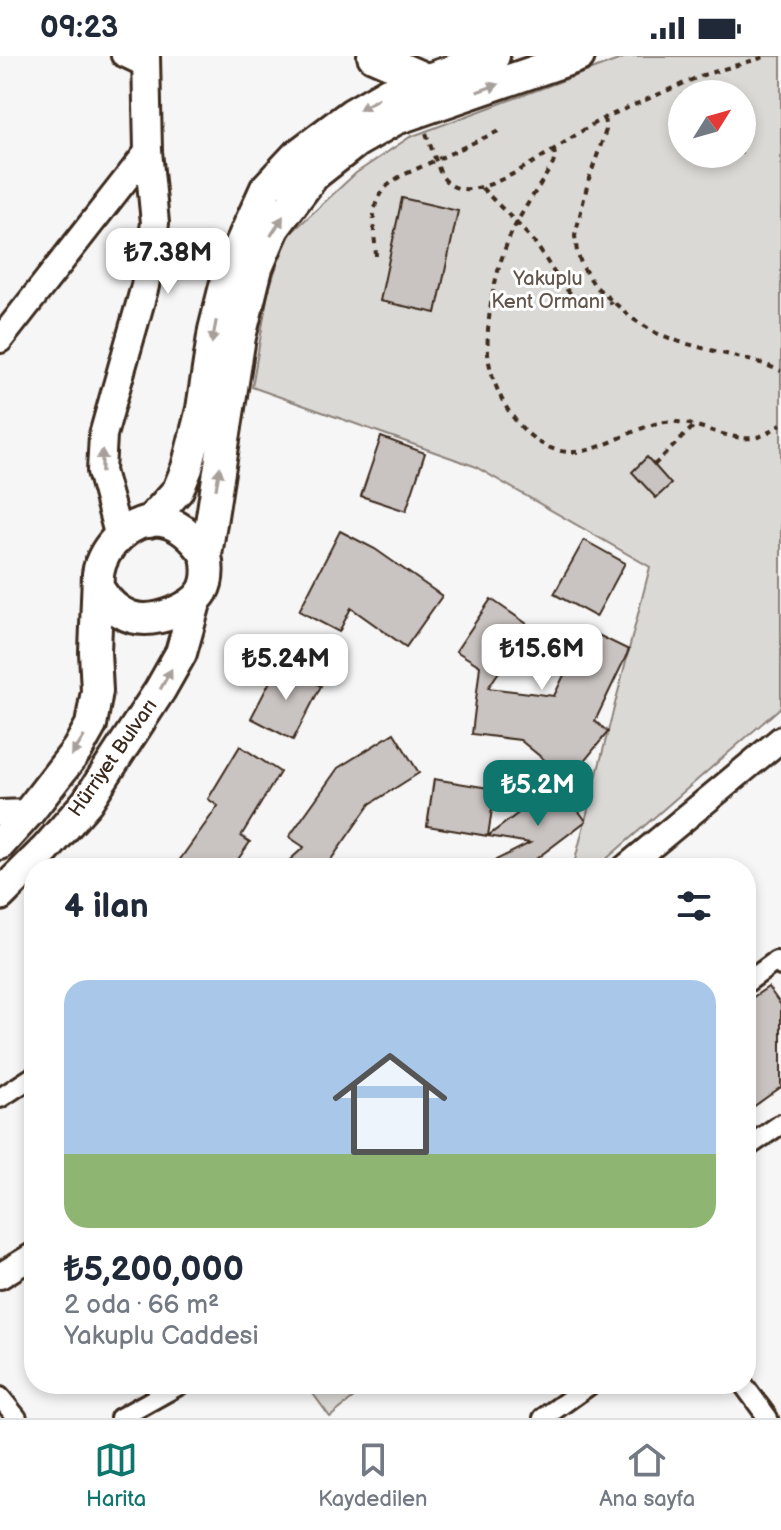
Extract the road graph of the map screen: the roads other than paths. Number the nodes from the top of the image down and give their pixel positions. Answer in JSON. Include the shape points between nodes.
{"nodes":[{"id":1,"x":121,"y":56,"type":"edge"},
{"id":2,"x":373,"y":56,"type":"edge"},
{"id":3,"x":494,"y":56,"type":"edge"},
{"id":4,"x":579,"y":56,"type":"edge"},
{"id":5,"x":146,"y":62,"type":"edge"},
{"id":6,"x":426,"y":79,"type":"junction"},
{"id":7,"x":148,"y":151,"type":"junction"},
{"id":8,"x":0,"y":340,"type":"edge"},
{"id":9,"x":149,"y":522,"type":"junction"},
{"id":10,"x":119,"y":537,"type":"junction"},
{"id":11,"x":206,"y":555,"type":"junction"},
{"id":12,"x":98,"y":588,"type":"junction"},
{"id":13,"x":195,"y":603,"type":"junction"},
{"id":14,"x":781,"y":739,"type":"edge"},
{"id":15,"x":15,"y":812,"type":"edge"},
{"id":16,"x":0,"y":844,"type":"edge"},
{"id":17,"x":37,"y":858,"type":"edge"},
{"id":18,"x":637,"y":858,"type":"edge"},
{"id":19,"x":24,"y":871,"type":"edge"},
{"id":20,"x":0,"y":895,"type":"edge"},
{"id":21,"x":781,"y":966,"type":"edge"},
{"id":22,"x":756,"y":976,"type":"edge"},
{"id":23,"x":24,"y":1082,"type":"edge"},
{"id":24,"x":0,"y":1098,"type":"edge"},
{"id":25,"x":781,"y":1124,"type":"edge"},
{"id":26,"x":756,"y":1141,"type":"edge"},
{"id":27,"x":24,"y":1261,"type":"edge"},
{"id":28,"x":0,"y":1276,"type":"edge"},
{"id":29,"x":163,"y":1394,"type":"edge"},
{"id":30,"x":577,"y":1394,"type":"edge"},
{"id":31,"x":751,"y":1394,"type":"edge"},
{"id":32,"x":0,"y":1397,"type":"edge"},
{"id":33,"x":781,"y":1413,"type":"edge"},
{"id":34,"x":17,"y":1418,"type":"edge"},
{"id":35,"x":120,"y":1418,"type":"edge"},
{"id":36,"x":543,"y":1418,"type":"edge"},
{"id":37,"x":771,"y":1418,"type":"edge"}],
"edges":[{"from":1,"to":5,"type":"street"},
{"from":2,"to":6,"type":"main road"},
{"from":3,"to":6,"type":"main road"},
{"from":11,"to":4,"type":"main road","one_way":true,"via":[[240,337],[257,268],[274,228],[314,175],[396,119]]},
{"from":5,"to":7,"type":"main road"},
{"from":6,"to":9,"type":"main road","one_way":true,"via":[[352,114],[296,156],[266,188],[229,270],[187,468],[178,490]]},
{"from":7,"to":8,"type":"street"},
{"from":10,"to":7,"type":"main road","one_way":true,"via":[[101,471],[103,435],[145,286],[155,223]]},
{"from":9,"to":10,"type":"main road"},
{"from":9,"to":11,"type":"main road","via":[[188,533]]},
{"from":10,"to":12,"type":"main road","via":[[99,564]]},
{"from":11,"to":13,"type":"main road","via":[[209,570]]},
{"from":12,"to":13,"type":"main road","via":[[113,608],[143,620]]},
{"from":12,"to":15,"type":"main road","one_way":true,"via":[[97,691],[91,725],[77,750]]},
{"from":17,"to":13,"type":"main road","name":"Hürriyet Bulvarı","one_way":true,"via":[[87,802],[160,690],[181,653]]},
{"from":14,"to":18,"type":"street"},
{"from":15,"to":16,"type":"main road"},
{"from":20,"to":19,"type":"main road","name":"Hürriyet Bulvarı","one_way":true},
{"from":21,"to":22,"type":"street","via":[[776,961]]},
{"from":23,"to":24,"type":"street"},
{"from":25,"to":26,"type":"street"},
{"from":27,"to":28,"type":"street"},
{"from":29,"to":35,"type":"street"},
{"from":30,"to":36,"type":"street"},
{"from":31,"to":37,"type":"street"},
{"from":32,"to":34,"type":"street"},
{"from":33,"to":37,"type":"street"}]}
